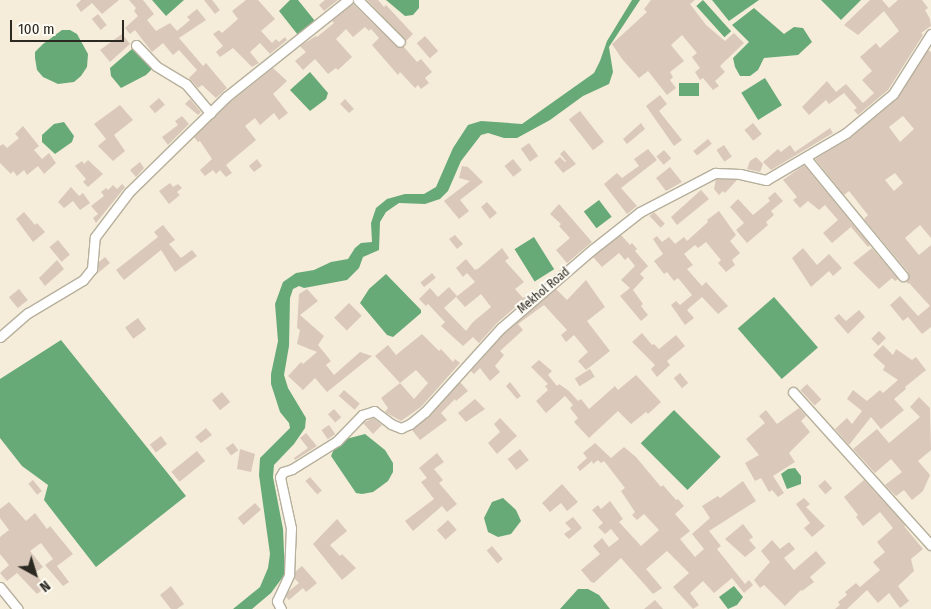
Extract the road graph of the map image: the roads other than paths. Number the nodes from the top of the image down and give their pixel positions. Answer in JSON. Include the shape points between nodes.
{"nodes":[{"id":1,"x":348,"y":0,"type":"edge"},
{"id":2,"x":358,"y":0,"type":"edge"},
{"id":3,"x":931,"y":34,"type":"edge"},
{"id":4,"x":400,"y":42,"type":"dead end"},
{"id":5,"x":136,"y":44,"type":"dead end"},
{"id":6,"x":210,"y":113,"type":"junction"},
{"id":7,"x":806,"y":158,"type":"junction"},
{"id":8,"x":903,"y":276,"type":"dead end"},
{"id":9,"x":0,"y":338,"type":"edge"},
{"id":10,"x":793,"y":392,"type":"dead end"},
{"id":11,"x":931,"y":546,"type":"edge"},
{"id":12,"x":0,"y":587,"type":"edge"},
{"id":13,"x":18,"y":609,"type":"edge"},
{"id":14,"x":281,"y":609,"type":"edge"}],
"edges":[{"from":1,"to":6,"type":"street"},
{"from":2,"to":4,"type":"street"},
{"from":3,"to":7,"type":"street","name":"Mekhol Road","via":[[893,94],[846,133]]},
{"from":5,"to":6,"type":"street","via":[[156,66],[186,84]]},
{"from":6,"to":9,"type":"street","via":[[129,192],[95,237],[92,269],[82,280],[28,314]]},
{"from":7,"to":8,"type":"street"},
{"from":7,"to":14,"type":"street","name":"Mekhol Road","via":[[766,180],[715,173],[640,212],[501,328],[425,412],[410,424],[401,428],[374,411],[362,416],[337,441],[283,472],[280,477],[291,528],[289,575],[277,601]]},
{"from":10,"to":11,"type":"street"},
{"from":12,"to":13,"type":"street"}]}
